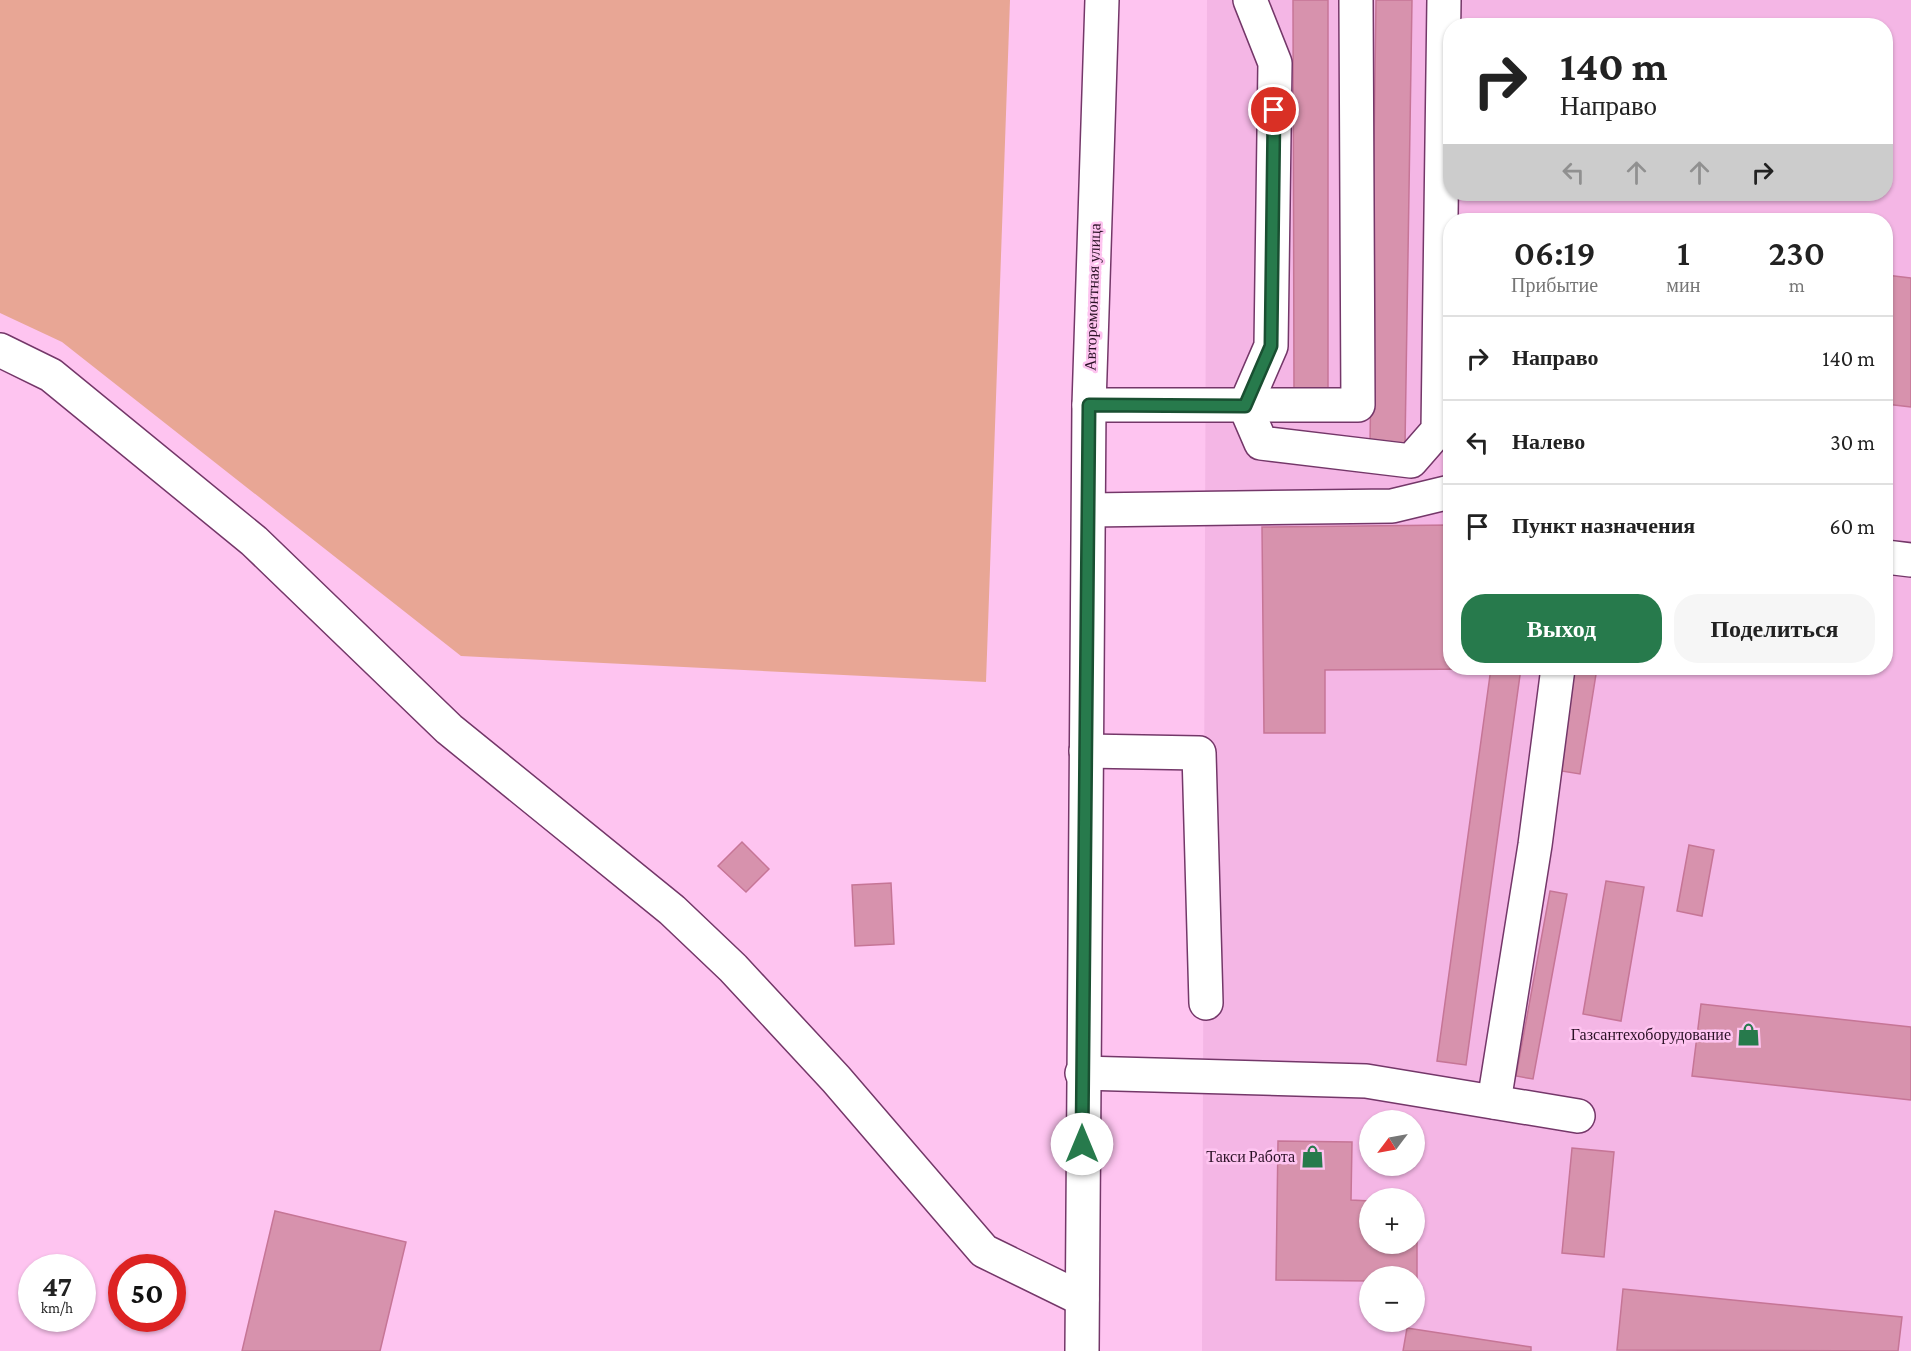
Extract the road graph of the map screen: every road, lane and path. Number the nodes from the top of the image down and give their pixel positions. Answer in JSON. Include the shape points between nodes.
{"nodes":[{"id":1,"x":1102,"y":0,"type":"edge"},
{"id":2,"x":1250,"y":0,"type":"edge"},
{"id":3,"x":1356,"y":0,"type":"edge"},
{"id":4,"x":1444,"y":0,"type":"edge"},
{"id":5,"x":1444,"y":18,"type":"edge"},
{"id":6,"x":1443,"y":72,"type":"edge"},
{"id":7,"x":0,"y":351,"type":"edge"},
{"id":8,"x":1089,"y":405,"type":"junction"},
{"id":9,"x":1245,"y":406,"type":"junction"},
{"id":10,"x":1443,"y":494,"type":"edge"},
{"id":11,"x":1089,"y":510,"type":"junction"},
{"id":12,"x":1893,"y":558,"type":"edge"},
{"id":13,"x":1911,"y":560,"type":"edge"},
{"id":14,"x":1557,"y":675,"type":"edge"},
{"id":15,"x":1086,"y":751,"type":"junction"},
{"id":16,"x":1206,"y":1003,"type":"dead end"},
{"id":17,"x":1082,"y":1073,"type":"junction"},
{"id":18,"x":1494,"y":1102,"type":"junction"},
{"id":19,"x":1578,"y":1116,"type":"dead end"},
{"id":20,"x":1082,"y":1299,"type":"junction"},
{"id":21,"x":1082,"y":1351,"type":"edge"}],
"edges":[{"from":1,"to":8,"type":"main road","name":"Авторемонтная улица"},
{"from":2,"to":9,"type":"main road","via":[[1275,63],[1271,346]]},
{"from":3,"to":9,"type":"main road","via":[[1358,405]]},
{"from":4,"to":5,"type":"main road"},
{"from":6,"to":9,"type":"main road","via":[[1438,429],[1410,461],[1399,460],[1261,443]]},
{"from":7,"to":20,"type":"main road","via":[[51,375],[254,541],[449,729],[672,910],[733,968],[828,1071],[984,1251]]},
{"from":8,"to":9,"type":"main road"},
{"from":8,"to":11,"type":"main road","name":"Авторемонтная улица"},
{"from":10,"to":11,"type":"main road","via":[[1392,506]]},
{"from":11,"to":15,"type":"main road","name":"Авторемонтная улица"},
{"from":12,"to":13,"type":"main road"},
{"from":14,"to":18,"type":"main road"},
{"from":15,"to":16,"type":"main road","via":[[1199,753]]},
{"from":15,"to":17,"type":"main road","name":"Авторемонтная улица"},
{"from":17,"to":18,"type":"main road","via":[[1366,1081]]},
{"from":17,"to":20,"type":"main road","name":"Авторемонтная улица"},
{"from":18,"to":19,"type":"main road"},
{"from":20,"to":21,"type":"main road","name":"Авторемонтная улица"}]}
